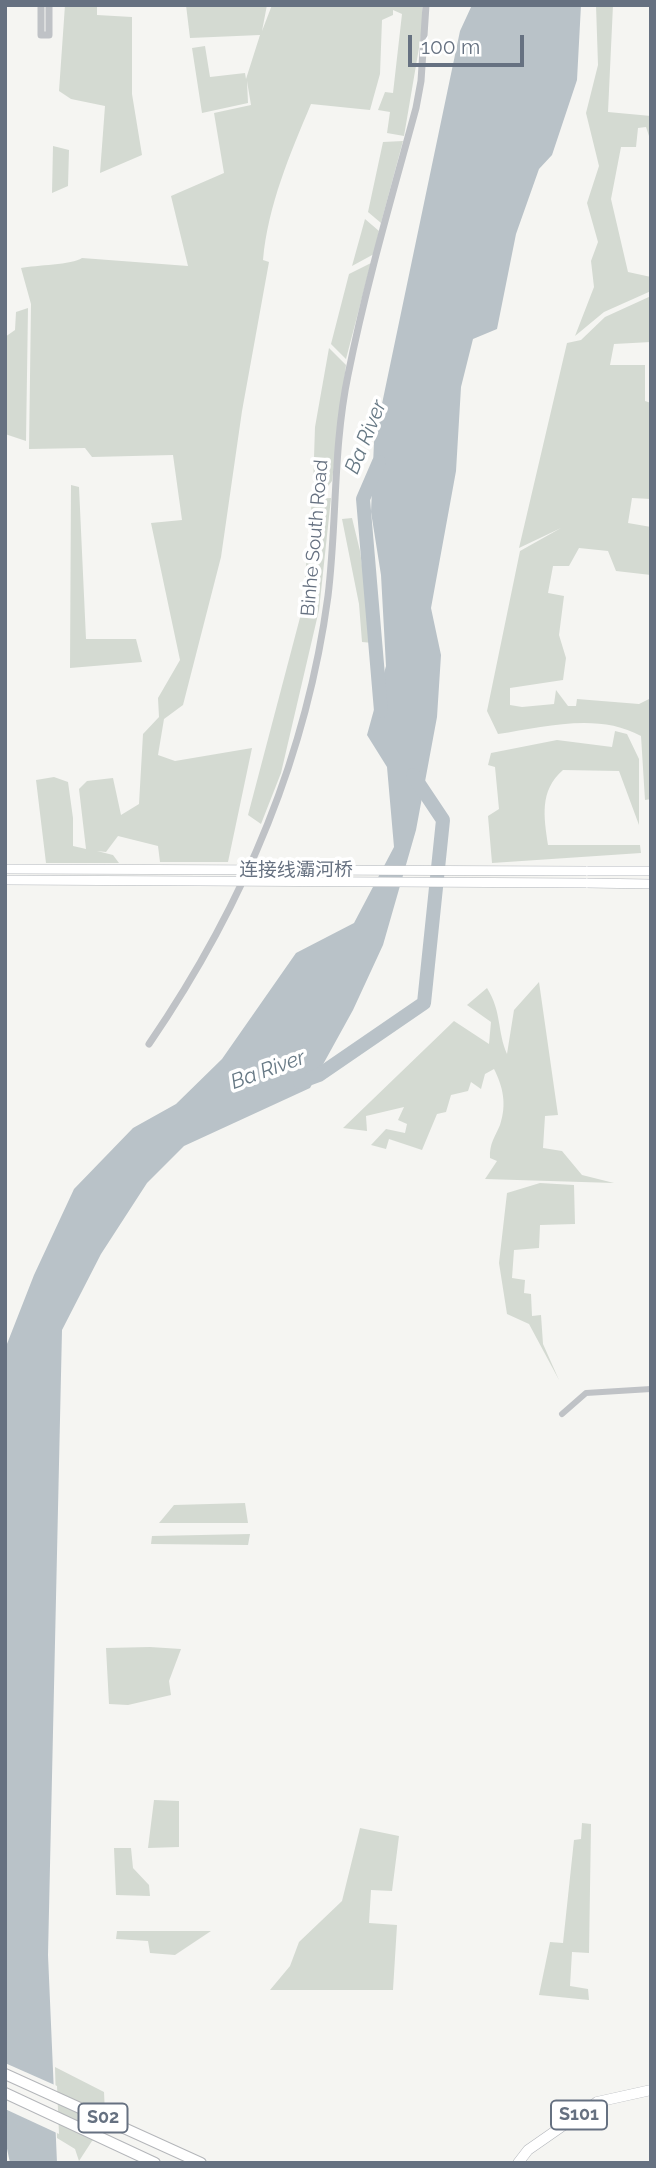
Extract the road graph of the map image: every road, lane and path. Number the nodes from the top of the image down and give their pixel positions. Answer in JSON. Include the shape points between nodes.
{"nodes":[{"id":1,"x":41,"y":5,"type":"edge"},
{"id":2,"x":49,"y":5,"type":"edge"},
{"id":3,"x":426,"y":5,"type":"edge"},
{"id":4,"x":5,"y":869,"type":"edge"},
{"id":5,"x":651,"y":871,"type":"edge"},
{"id":6,"x":5,"y":880,"type":"edge"},
{"id":7,"x":651,"y":884,"type":"edge"},
{"id":8,"x":149,"y":1044,"type":"dead end"},
{"id":9,"x":651,"y":1389,"type":"edge"},
{"id":10,"x":562,"y":1414,"type":"dead end"},
{"id":11,"x":5,"y":2074,"type":"edge"},
{"id":12,"x":651,"y":2090,"type":"edge"},
{"id":13,"x":5,"y":2093,"type":"edge"},
{"id":14,"x":155,"y":2163,"type":"edge"},
{"id":15,"x":201,"y":2163,"type":"edge"},
{"id":16,"x":518,"y":2163,"type":"edge"}],
"edges":[{"from":1,"to":2,"type":"street","via":[[41,34],[49,34]]},
{"from":3,"to":8,"type":"street","name":"Binhe South Road","via":[[416,108],[348,374],[327,598],[303,714],[242,888],[195,974]]},
{"from":4,"to":5,"type":"main road","name":"连接线灞河桥","bridge":true},
{"from":6,"to":7,"type":"main road","name":"连接线灞河桥","bridge":true},
{"from":9,"to":10,"type":"street","via":[[586,1393]]},
{"from":11,"to":15,"type":"highway","number":"S02"},
{"from":12,"to":16,"type":"main road","name":"S101","number":"S101","via":[[597,2102],[528,2150]]},
{"from":13,"to":14,"type":"highway","number":"S02"}]}
